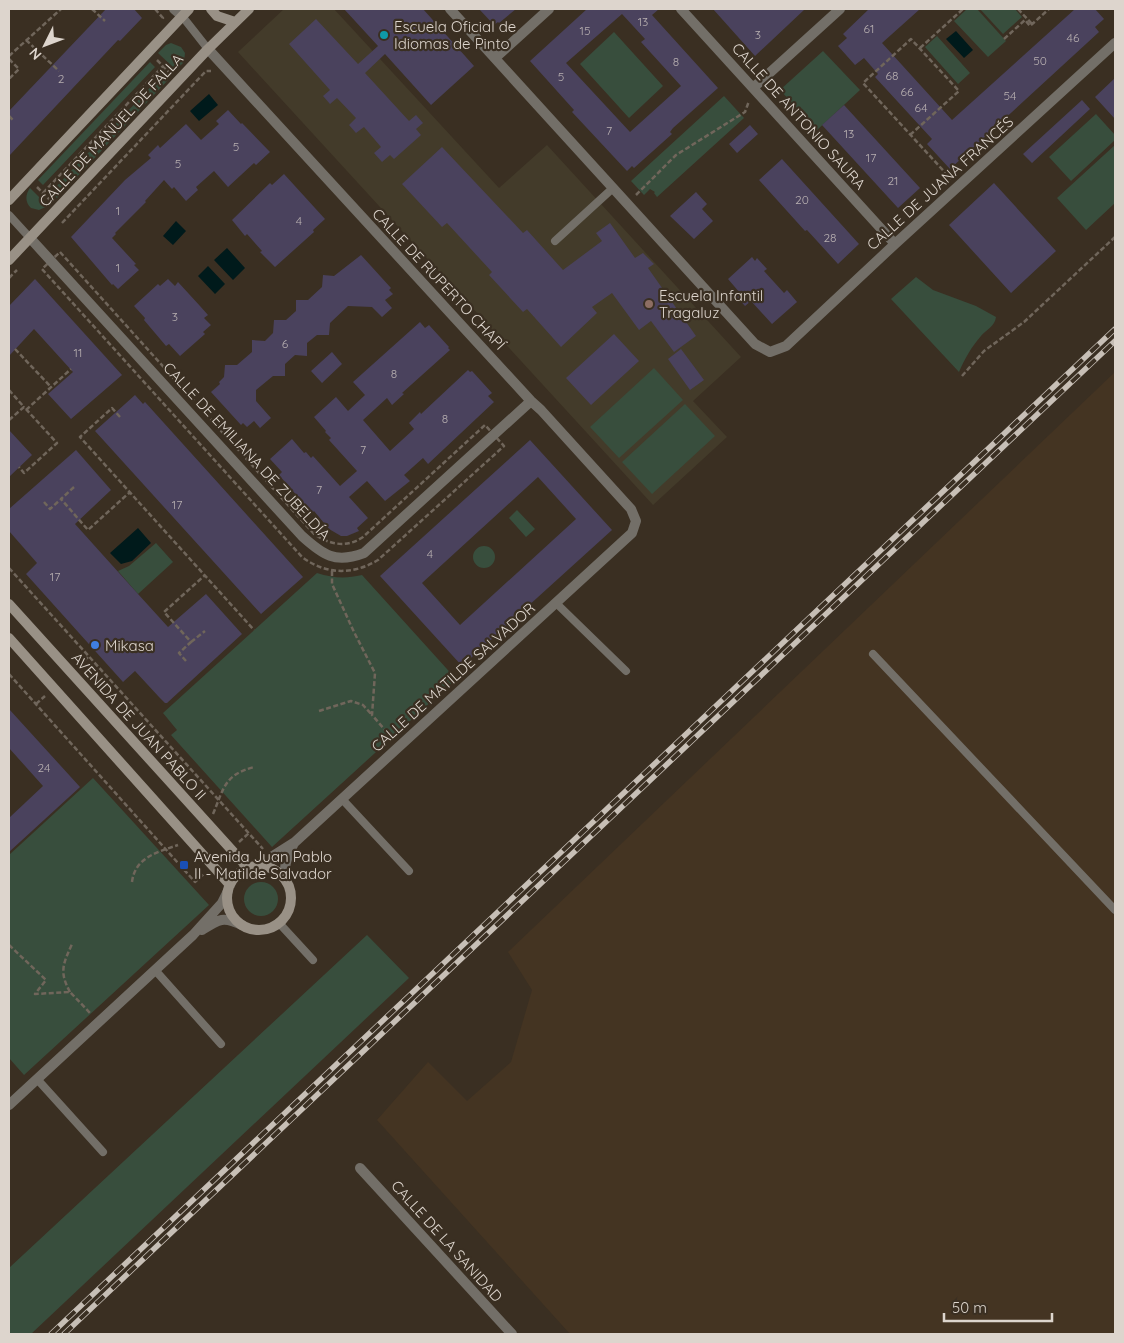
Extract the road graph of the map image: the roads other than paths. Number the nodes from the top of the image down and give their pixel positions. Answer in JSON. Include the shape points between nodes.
{"nodes":[{"id":1,"x":211,"y":9,"type":"edge"},
{"id":2,"x":249,"y":9,"type":"edge"},
{"id":3,"x":450,"y":9,"type":"edge"},
{"id":4,"x":549,"y":9,"type":"edge"},
{"id":5,"x":681,"y":9,"type":"edge"},
{"id":6,"x":840,"y":9,"type":"edge"},
{"id":7,"x":182,"y":11,"type":"edge"},
{"id":8,"x":235,"y":22,"type":"junction"},
{"id":9,"x":1115,"y":43,"type":"edge"},
{"id":10,"x":208,"y":49,"type":"junction"},
{"id":11,"x":495,"y":58,"type":"junction"},
{"id":12,"x":754,"y":88,"type":"junction"},
{"id":13,"x":613,"y":188,"type":"junction"},
{"id":14,"x":9,"y":200,"type":"edge"},
{"id":15,"x":9,"y":214,"type":"edge"},
{"id":16,"x":30,"y":238,"type":"junction"},
{"id":17,"x":555,"y":240,"type":"dead end"},
{"id":18,"x":895,"y":244,"type":"junction"},
{"id":19,"x":9,"y":260,"type":"edge"},
{"id":20,"x":531,"y":402,"type":"junction"},
{"id":21,"x":632,"y":532,"type":"joint"},
{"id":22,"x":556,"y":603,"type":"junction"},
{"id":23,"x":9,"y":604,"type":"edge"},
{"id":24,"x":9,"y":638,"type":"edge"},
{"id":25,"x":873,"y":654,"type":"dead end"},
{"id":26,"x":626,"y":671,"type":"dead end"},
{"id":27,"x":342,"y":799,"type":"junction"},
{"id":28,"x":295,"y":842,"type":"junction"},
{"id":29,"x":252,"y":867,"type":"junction"},
{"id":30,"x":409,"y":871,"type":"dead end"},
{"id":31,"x":286,"y":881,"type":"junction"},
{"id":32,"x":229,"y":888,"type":"junction"},
{"id":33,"x":1115,"y":910,"type":"edge"},
{"id":34,"x":279,"y":923,"type":"junction"},
{"id":35,"x":242,"y":925,"type":"junction"},
{"id":36,"x":193,"y":935,"type":"junction"},
{"id":37,"x":313,"y":960,"type":"dead end"},
{"id":38,"x":156,"y":970,"type":"junction"},
{"id":39,"x":221,"y":1044,"type":"dead end"},
{"id":40,"x":37,"y":1079,"type":"junction"},
{"id":41,"x":9,"y":1105,"type":"edge"},
{"id":42,"x":103,"y":1152,"type":"dead end"},
{"id":43,"x":360,"y":1168,"type":"dead end"},
{"id":44,"x":512,"y":1334,"type":"edge"}],
"edges":[{"from":1,"to":8,"type":"street","via":[[218,16]]},
{"from":2,"to":8,"type":"street","name":"CALLE DE MANUEL DE FALLA"},
{"from":3,"to":11,"type":"street"},
{"from":4,"to":11,"type":"street"},
{"from":5,"to":12,"type":"street","name":"CALLE DE ANTONIO SAURA"},
{"from":6,"to":12,"type":"street"},
{"from":7,"to":10,"type":"lane"},
{"from":7,"to":14,"type":"street","name":"CALLE DE MANUEL DE FALLA","via":[[148,52]]},
{"from":8,"to":10,"type":"street","name":"CALLE DE MANUEL DE FALLA"},
{"from":9,"to":18,"type":"street","name":"CALLE DE JUANA FRANCÉS"},
{"from":10,"to":16,"type":"street","name":"CALLE DE MANUEL DE FALLA"},
{"from":10,"to":20,"type":"street","name":"CALLE DE RUPERTO CHAPÍ"},
{"from":11,"to":13,"type":"street"},
{"from":12,"to":18,"type":"street","name":"CALLE DE ANTONIO SAURA"},
{"from":13,"to":17,"type":"lane"},
{"from":13,"to":18,"type":"street","name":"CALLE DE JUANA FRANCÉS","via":[[755,344],[770,352],[786,346]]},
{"from":15,"to":16,"type":"lane"},
{"from":16,"to":19,"type":"street","name":"CALLE DE MANUEL DE FALLA"},
{"from":16,"to":20,"type":"street","name":"CALLE DE EMILIANA DE ZUBELDÍA","via":[[302,536],[332,558],[364,553]]},
{"from":20,"to":21,"type":"street","name":"CALLE DE RUPERTO CHAPÍ","via":[[631,509],[636,521]]},
{"from":21,"to":22,"type":"street","name":"CALLE DE MATILDE SALVADOR"},
{"from":22,"to":26,"type":"lane"},
{"from":22,"to":27,"type":"street","name":"CALLE DE MATILDE SALVADOR"},
{"from":23,"to":29,"type":"street","name":"AVENIDA DE JUAN PABLO II","via":[[209,825]]},
{"from":24,"to":32,"type":"street"},
{"from":25,"to":33,"type":"lane"},
{"from":27,"to":28,"type":"street","name":"CALLE DE MATILDE SALVADOR"},
{"from":27,"to":30,"type":"lane"},
{"from":28,"to":29,"type":"street","name":"CALLE DE MATILDE SALVADOR"},
{"from":28,"to":31,"type":"street","name":"CALLE DE MATILDE SALVADOR","via":[[286,860]]},
{"from":29,"to":31,"type":"street","via":[[274,870]]},
{"from":29,"to":32,"type":"street","via":[[237,875]]},
{"from":31,"to":34,"type":"street","via":[[290,889],[290,907]]},
{"from":32,"to":35,"type":"street","via":[[230,910]]},
{"from":32,"to":36,"type":"street","via":[[222,903]]},
{"from":34,"to":35,"type":"street","via":[[262,930]]},
{"from":34,"to":37,"type":"lane"},
{"from":35,"to":36,"type":"street","via":[[229,918],[219,919]]},
{"from":36,"to":38,"type":"street"},
{"from":38,"to":39,"type":"lane"},
{"from":38,"to":40,"type":"street"},
{"from":40,"to":41,"type":"street"},
{"from":40,"to":42,"type":"lane"},
{"from":43,"to":44,"type":"street","name":"CALLE DE LA SANIDAD"}]}
